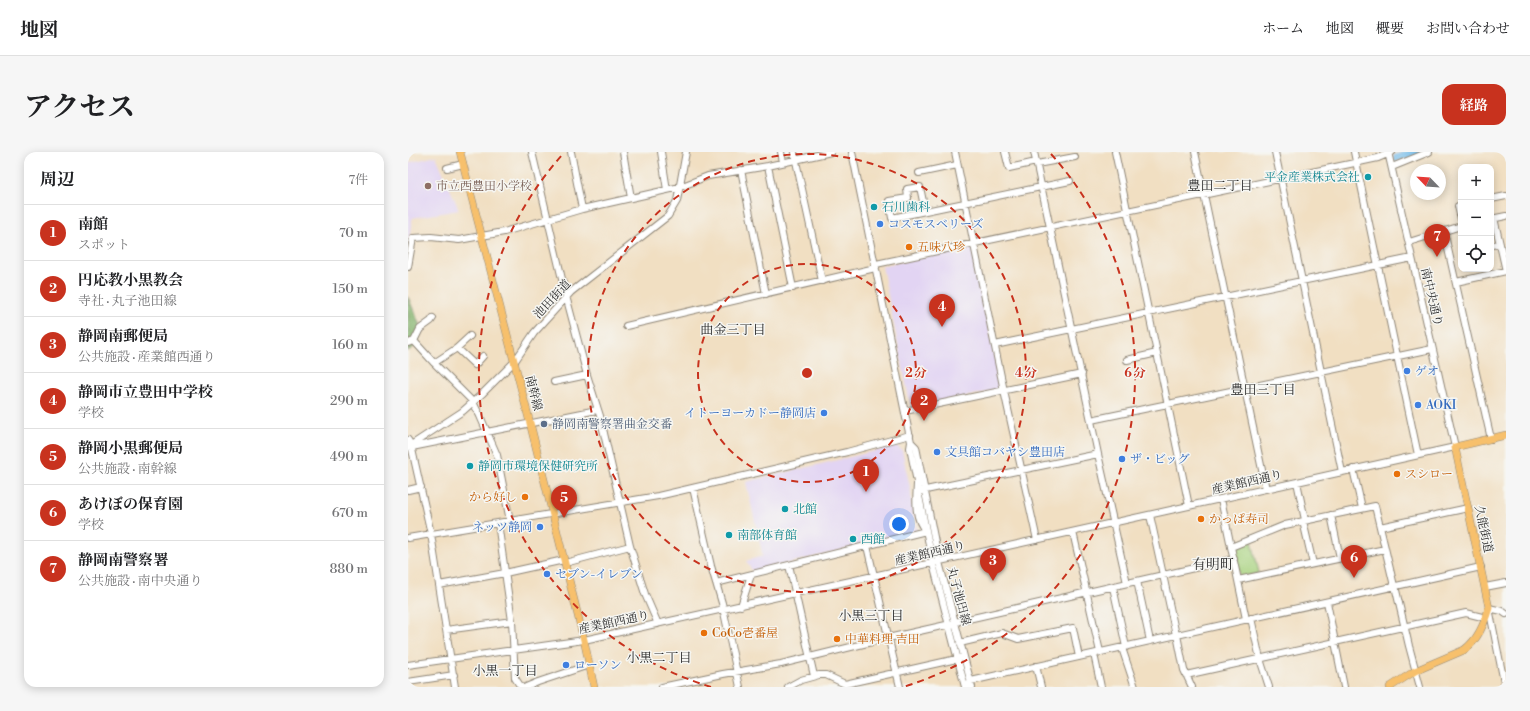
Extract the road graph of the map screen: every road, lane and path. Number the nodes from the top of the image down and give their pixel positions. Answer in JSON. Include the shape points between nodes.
{"nodes":[{"id":1,"x":460,"y":152,"type":"edge"},
{"id":2,"x":532,"y":152,"type":"edge"},
{"id":3,"x":571,"y":152,"type":"edge"},
{"id":4,"x":623,"y":152,"type":"edge"},
{"id":5,"x":662,"y":152,"type":"edge"},
{"id":6,"x":686,"y":152,"type":"edge"},
{"id":7,"x":781,"y":152,"type":"edge"},
{"id":8,"x":794,"y":152,"type":"edge"},
{"id":9,"x":832,"y":152,"type":"edge"},
{"id":10,"x":852,"y":152,"type":"edge"},
{"id":11,"x":954,"y":152,"type":"edge"},
{"id":12,"x":1005,"y":152,"type":"edge"},
{"id":13,"x":1034,"y":152,"type":"edge"},
{"id":14,"x":1115,"y":152,"type":"edge"},
{"id":15,"x":1195,"y":152,"type":"edge"},
{"id":16,"x":1275,"y":152,"type":"edge"},
{"id":17,"x":1354,"y":152,"type":"edge"},
{"id":18,"x":1429,"y":152,"type":"edge"},
{"id":19,"x":1390,"y":153,"type":"edge"},
{"id":20,"x":1075,"y":157,"type":"dead end"},
{"id":21,"x":796,"y":160,"type":"junction"},
{"id":22,"x":783,"y":162,"type":"junction"},
{"id":23,"x":1356,"y":162,"type":"junction"},
{"id":24,"x":1037,"y":163,"type":"junction"},
{"id":25,"x":463,"y":164,"type":"junction"},
{"id":26,"x":957,"y":164,"type":"junction"},
{"id":27,"x":768,"y":166,"type":"junction"},
{"id":28,"x":1392,"y":167,"type":"junction"},
{"id":29,"x":447,"y":168,"type":"dead end"},
{"id":30,"x":741,"y":170,"type":"junction"},
{"id":31,"x":919,"y":173,"type":"dead end"},
{"id":32,"x":1281,"y":179,"type":"junction"},
{"id":33,"x":1070,"y":181,"type":"dead end"},
{"id":34,"x":680,"y":187,"type":"junction"},
{"id":35,"x":1042,"y":187,"type":"junction"},
{"id":36,"x":666,"y":190,"type":"junction"},
{"id":37,"x":1204,"y":195,"type":"junction"},
{"id":38,"x":1506,"y":196,"type":"edge"},
{"id":39,"x":631,"y":198,"type":"junction"},
{"id":40,"x":1494,"y":198,"type":"edge"},
{"id":41,"x":965,"y":203,"type":"junction"},
{"id":42,"x":582,"y":209,"type":"junction"},
{"id":43,"x":925,"y":210,"type":"junction"},
{"id":44,"x":1128,"y":211,"type":"junction"},
{"id":45,"x":1506,"y":216,"type":"edge"},
{"id":46,"x":1494,"y":219,"type":"edge"},
{"id":47,"x":548,"y":220,"type":"junction"},
{"id":48,"x":1494,"y":225,"type":"edge"},
{"id":49,"x":1050,"y":227,"type":"junction"},
{"id":50,"x":1458,"y":227,"type":"edge"},
{"id":51,"x":1444,"y":231,"type":"junction"},
{"id":52,"x":482,"y":236,"type":"junction"},
{"id":53,"x":1408,"y":242,"type":"junction"},
{"id":54,"x":974,"y":243,"type":"junction"},
{"id":55,"x":1502,"y":248,"type":"edge"},
{"id":56,"x":1412,"y":258,"type":"junction"},
{"id":57,"x":876,"y":265,"type":"junction"},
{"id":58,"x":1379,"y":265,"type":"junction"},
{"id":59,"x":408,"y":267,"type":"edge"},
{"id":60,"x":1506,"y":271,"type":"edge"},
{"id":61,"x":822,"y":282,"type":"junction"},
{"id":62,"x":1302,"y":282,"type":"junction"},
{"id":63,"x":1456,"y":282,"type":"junction"},
{"id":64,"x":793,"y":288,"type":"junction"},
{"id":65,"x":766,"y":294,"type":"junction"},
{"id":66,"x":566,"y":296,"type":"junction"},
{"id":67,"x":1225,"y":298,"type":"junction"},
{"id":68,"x":1149,"y":313,"type":"junction"},
{"id":69,"x":433,"y":318,"type":"dead end"},
{"id":70,"x":626,"y":326,"type":"dead end"},
{"id":71,"x":1072,"y":329,"type":"junction"},
{"id":72,"x":470,"y":336,"type":"dead end"},
{"id":73,"x":411,"y":342,"type":"edge"},
{"id":74,"x":995,"y":345,"type":"junction"},
{"id":75,"x":456,"y":348,"type":"junction"},
{"id":76,"x":1432,"y":348,"type":"junction"},
{"id":77,"x":1157,"y":353,"type":"junction"},
{"id":78,"x":483,"y":356,"type":"dead end"},
{"id":79,"x":1397,"y":356,"type":"junction"},
{"id":80,"x":1127,"y":360,"type":"dead end"},
{"id":81,"x":514,"y":361,"type":"junction"},
{"id":82,"x":434,"y":364,"type":"junction"},
{"id":83,"x":1321,"y":372,"type":"junction"},
{"id":84,"x":1082,"y":374,"type":"junction"},
{"id":85,"x":587,"y":376,"type":"junction"},
{"id":86,"x":554,"y":382,"type":"dead end"},
{"id":87,"x":1244,"y":388,"type":"junction"},
{"id":88,"x":1004,"y":391,"type":"junction"},
{"id":89,"x":473,"y":402,"type":"junction"},
{"id":90,"x":1167,"y":404,"type":"junction"},
{"id":91,"x":597,"y":410,"type":"junction"},
{"id":92,"x":905,"y":411,"type":"junction"},
{"id":93,"x":1091,"y":420,"type":"junction"},
{"id":94,"x":530,"y":423,"type":"junction"},
{"id":95,"x":487,"y":431,"type":"junction"},
{"id":96,"x":1506,"y":435,"type":"edge"},
{"id":97,"x":911,"y":438,"type":"junction"},
{"id":98,"x":1491,"y":439,"type":"junction"},
{"id":99,"x":410,"y":445,"type":"edge"},
{"id":100,"x":1455,"y":447,"type":"junction"},
{"id":101,"x":1098,"y":454,"type":"junction"},
{"id":102,"x":1418,"y":455,"type":"junction"},
{"id":103,"x":1353,"y":469,"type":"junction"},
{"id":104,"x":1021,"y":470,"type":"junction"},
{"id":105,"x":1342,"y":472,"type":"junction"},
{"id":106,"x":1298,"y":482,"type":"junction"},
{"id":107,"x":917,"y":484,"type":"junction"},
{"id":108,"x":421,"y":487,"type":"junction"},
{"id":109,"x":693,"y":488,"type":"junction"},
{"id":110,"x":1266,"y":489,"type":"junction"},
{"id":111,"x":408,"y":490,"type":"edge"},
{"id":112,"x":921,"y":491,"type":"junction"},
{"id":113,"x":1221,"y":499,"type":"junction"},
{"id":114,"x":620,"y":503,"type":"junction"},
{"id":115,"x":1189,"y":506,"type":"junction"},
{"id":116,"x":1362,"y":508,"type":"junction"},
{"id":117,"x":1468,"y":508,"type":"junction"},
{"id":118,"x":552,"y":513,"type":"junction"},
{"id":119,"x":1150,"y":515,"type":"junction"},
{"id":120,"x":1331,"y":515,"type":"junction"},
{"id":121,"x":1304,"y":520,"type":"junction"},
{"id":122,"x":510,"y":521,"type":"junction"},
{"id":123,"x":498,"y":523,"type":"junction"},
{"id":124,"x":1113,"y":523,"type":"junction"},
{"id":125,"x":1380,"y":527,"type":"junction"},
{"id":126,"x":926,"y":531,"type":"junction"},
{"id":127,"x":1073,"y":532,"type":"junction"},
{"id":128,"x":431,"y":534,"type":"junction"},
{"id":129,"x":408,"y":538,"type":"edge"},
{"id":130,"x":1037,"y":540,"type":"junction"},
{"id":131,"x":630,"y":546,"type":"junction"},
{"id":132,"x":868,"y":546,"type":"junction"},
{"id":133,"x":1231,"y":547,"type":"junction"},
{"id":134,"x":1385,"y":549,"type":"junction"},
{"id":135,"x":1340,"y":558,"type":"junction"},
{"id":136,"x":1234,"y":560,"type":"junction"},
{"id":137,"x":564,"y":561,"type":"junction"},
{"id":138,"x":936,"y":563,"type":"junction"},
{"id":139,"x":1313,"y":564,"type":"junction"},
{"id":140,"x":789,"y":565,"type":"junction"},
{"id":141,"x":1481,"y":567,"type":"junction"},
{"id":142,"x":505,"y":574,"type":"junction"},
{"id":143,"x":751,"y":575,"type":"junction"},
{"id":144,"x":874,"y":576,"type":"junction"},
{"id":145,"x":1163,"y":576,"type":"junction"},
{"id":146,"x":1238,"y":580,"type":"junction"},
{"id":147,"x":1137,"y":581,"type":"junction"},
{"id":148,"x":716,"y":583,"type":"junction"},
{"id":149,"x":1127,"y":583,"type":"junction"},
{"id":150,"x":1506,"y":583,"type":"edge"},
{"id":151,"x":439,"y":585,"type":"junction"},
{"id":152,"x":1113,"y":586,"type":"junction"},
{"id":153,"x":1394,"y":586,"type":"junction"},
{"id":154,"x":1485,"y":587,"type":"junction"},
{"id":155,"x":1086,"y":592,"type":"junction"},
{"id":156,"x":796,"y":594,"type":"junction"},
{"id":157,"x":1326,"y":602,"type":"junction"},
{"id":158,"x":742,"y":606,"type":"junction"},
{"id":159,"x":1489,"y":608,"type":"junction"},
{"id":160,"x":724,"y":610,"type":"junction"},
{"id":161,"x":1506,"y":614,"type":"edge"},
{"id":162,"x":1248,"y":618,"type":"junction"},
{"id":163,"x":1486,"y":618,"type":"junction"},
{"id":164,"x":512,"y":621,"type":"junction"},
{"id":165,"x":658,"y":624,"type":"junction"},
{"id":166,"x":951,"y":624,"type":"junction"},
{"id":167,"x":1404,"y":627,"type":"junction"},
{"id":168,"x":446,"y":630,"type":"junction"},
{"id":169,"x":1176,"y":635,"type":"junction"},
{"id":170,"x":888,"y":638,"type":"junction"},
{"id":171,"x":584,"y":640,"type":"junction"},
{"id":172,"x":1150,"y":641,"type":"junction"},
{"id":173,"x":1335,"y":642,"type":"junction"},
{"id":174,"x":960,"y":643,"type":"junction"},
{"id":175,"x":1124,"y":647,"type":"junction"},
{"id":176,"x":514,"y":651,"type":"junction"},
{"id":177,"x":1097,"y":653,"type":"junction"},
{"id":178,"x":810,"y":656,"type":"junction"},
{"id":179,"x":964,"y":656,"type":"junction"},
{"id":180,"x":1080,"y":657,"type":"junction"},
{"id":181,"x":451,"y":658,"type":"junction"},
{"id":182,"x":957,"y":658,"type":"junction"},
{"id":183,"x":1260,"y":659,"type":"junction"},
{"id":184,"x":408,"y":665,"type":"edge"},
{"id":185,"x":589,"y":665,"type":"junction"},
{"id":186,"x":1036,"y":666,"type":"junction"},
{"id":187,"x":1415,"y":671,"type":"junction"},
{"id":188,"x":737,"y":672,"type":"junction"},
{"id":189,"x":896,"y":672,"type":"junction"},
{"id":190,"x":454,"y":675,"type":"junction"},
{"id":191,"x":1186,"y":675,"type":"junction"},
{"id":192,"x":814,"y":676,"type":"junction"},
{"id":193,"x":424,"y":680,"type":"junction"},
{"id":194,"x":408,"y":682,"type":"edge"},
{"id":195,"x":845,"y":684,"type":"junction"},
{"id":196,"x":971,"y":684,"type":"edge"},
{"id":197,"x":674,"y":686,"type":"edge"},
{"id":198,"x":1190,"y":686,"type":"edge"},
{"id":199,"x":425,"y":687,"type":"edge"},
{"id":200,"x":455,"y":687,"type":"edge"},
{"id":201,"x":522,"y":687,"type":"edge"},
{"id":202,"x":526,"y":687,"type":"edge"},
{"id":203,"x":594,"y":687,"type":"edge"},
{"id":204,"x":662,"y":687,"type":"edge"},
{"id":205,"x":740,"y":687,"type":"edge"},
{"id":206,"x":788,"y":687,"type":"edge"},
{"id":207,"x":852,"y":687,"type":"edge"},
{"id":208,"x":900,"y":687,"type":"edge"},
{"id":209,"x":966,"y":687,"type":"edge"},
{"id":210,"x":1041,"y":687,"type":"edge"},
{"id":211,"x":1101,"y":687,"type":"edge"},
{"id":212,"x":1135,"y":687,"type":"edge"},
{"id":213,"x":1270,"y":687,"type":"edge"},
{"id":214,"x":1344,"y":687,"type":"edge"},
{"id":215,"x":1390,"y":687,"type":"edge"},
{"id":216,"x":1420,"y":687,"type":"edge"},
{"id":217,"x":1505,"y":687,"type":"edge"}],
"edges":[{"from":1,"to":25,"type":"main road","name":"南幹線"},
{"from":2,"to":47,"type":"street"},
{"from":3,"to":42,"type":"street"},
{"from":4,"to":39,"type":"street"},
{"from":5,"to":36,"type":"street"},
{"from":6,"to":34,"type":"street","name":"池田街道"},
{"from":7,"to":22,"type":"street"},
{"from":8,"to":21,"type":"street"},
{"from":9,"to":21,"type":"street"},
{"from":10,"to":57,"type":"street","name":"丸子池田線"},
{"from":11,"to":26,"type":"street"},
{"from":12,"to":24,"type":"street","via":[[1009,168]]},
{"from":13,"to":24,"type":"street"},
{"from":14,"to":44,"type":"street"},
{"from":15,"to":37,"type":"street"},
{"from":16,"to":32,"type":"street"},
{"from":17,"to":23,"type":"street"},
{"from":18,"to":28,"type":"street"},
{"from":19,"to":23,"type":"street"},
{"from":19,"to":28,"type":"street","name":"南中央通り"},
{"from":20,"to":24,"type":"street"},
{"from":21,"to":22,"type":"street"},
{"from":21,"to":61,"type":"street"},
{"from":22,"to":27,"type":"street"},
{"from":23,"to":32,"type":"street"},
{"from":23,"to":58,"type":"street"},
{"from":24,"to":35,"type":"street"},
{"from":25,"to":29,"type":"street"},
{"from":25,"to":52,"type":"main road","name":"南幹線"},
{"from":26,"to":31,"type":"street"},
{"from":26,"to":41,"type":"street"},
{"from":27,"to":30,"type":"street"},
{"from":27,"to":64,"type":"street"},
{"from":28,"to":53,"type":"street","name":"南中央通り"},
{"from":30,"to":34,"type":"street","via":[[708,176]]},
{"from":30,"to":65,"type":"street"},
{"from":32,"to":37,"type":"street"},
{"from":32,"to":62,"type":"street"},
{"from":33,"to":35,"type":"street"},
{"from":34,"to":36,"type":"street"},
{"from":34,"to":66,"type":"street","name":"池田街道","via":[[675,205],[668,216]]},
{"from":35,"to":41,"type":"street"},
{"from":35,"to":49,"type":"street"},
{"from":36,"to":39,"type":"street"},
{"from":37,"to":44,"type":"street"},
{"from":37,"to":67,"type":"street"},
{"from":38,"to":40,"type":"street"},
{"from":39,"to":42,"type":"street"},
{"from":41,"to":43,"type":"street"},
{"from":41,"to":54,"type":"street"},
{"from":42,"to":47,"type":"street"},
{"from":43,"to":43,"type":"street","via":[[920,187],[907,189],[908,198],[889,201],[892,218]]},
{"from":44,"to":49,"type":"street"},
{"from":44,"to":68,"type":"street"},
{"from":45,"to":46,"type":"street"},
{"from":47,"to":52,"type":"street"},
{"from":47,"to":66,"type":"street"},
{"from":48,"to":55,"type":"street"},
{"from":49,"to":54,"type":"street"},
{"from":49,"to":71,"type":"street"},
{"from":50,"to":51,"type":"street"},
{"from":51,"to":53,"type":"street"},
{"from":51,"to":63,"type":"street"},
{"from":52,"to":59,"type":"street","via":[[459,240],[413,238]]},
{"from":52,"to":81,"type":"main road","name":"南幹線"},
{"from":53,"to":56,"type":"street","name":"南中央通り"},
{"from":54,"to":57,"type":"street"},
{"from":54,"to":74,"type":"street"},
{"from":55,"to":60,"type":"street"},
{"from":56,"to":58,"type":"street"},
{"from":56,"to":76,"type":"street","name":"南中央通り"},
{"from":57,"to":61,"type":"street","via":[[871,269]]},
{"from":57,"to":92,"type":"street","name":"丸子池田線"},
{"from":58,"to":62,"type":"street"},
{"from":58,"to":79,"type":"street"},
{"from":60,"to":63,"type":"street"},
{"from":61,"to":64,"type":"street"},
{"from":62,"to":67,"type":"street"},
{"from":62,"to":83,"type":"street"},
{"from":63,"to":98,"type":"street"},
{"from":64,"to":65,"type":"street"},
{"from":65,"to":70,"type":"street"},
{"from":66,"to":81,"type":"street","name":"池田街道"},
{"from":66,"to":85,"type":"street"},
{"from":67,"to":68,"type":"street"},
{"from":67,"to":87,"type":"street"},
{"from":68,"to":71,"type":"street"},
{"from":68,"to":77,"type":"street"},
{"from":69,"to":73,"type":"street","via":[[420,329]]},
{"from":71,"to":74,"type":"street"},
{"from":71,"to":84,"type":"street"},
{"from":72,"to":75,"type":"street"},
{"from":73,"to":82,"type":"street"},
{"from":74,"to":88,"type":"street"},
{"from":75,"to":78,"type":"street","via":[[475,365]]},
{"from":75,"to":82,"type":"street"},
{"from":76,"to":79,"type":"street"},
{"from":76,"to":100,"type":"street","name":"南中央通り"},
{"from":77,"to":80,"type":"street"},
{"from":77,"to":90,"type":"street"},
{"from":79,"to":83,"type":"street"},
{"from":79,"to":102,"type":"street"},
{"from":81,"to":89,"type":"street","name":"池田街道"},
{"from":81,"to":94,"type":"main road","name":"南幹線"},
{"from":82,"to":89,"type":"street"},
{"from":83,"to":87,"type":"street"},
{"from":83,"to":105,"type":"street"},
{"from":84,"to":88,"type":"street"},
{"from":84,"to":93,"type":"street"},
{"from":85,"to":86,"type":"street"},
{"from":85,"to":91,"type":"street"},
{"from":87,"to":90,"type":"street"},
{"from":87,"to":110,"type":"street"},
{"from":88,"to":92,"type":"street"},
{"from":88,"to":104,"type":"street"},
{"from":89,"to":95,"type":"street"},
{"from":89,"to":99,"type":"street","name":"池田街道"},
{"from":90,"to":93,"type":"street"},
{"from":90,"to":115,"type":"street"},
{"from":91,"to":94,"type":"street"},
{"from":91,"to":114,"type":"street"},
{"from":92,"to":97,"type":"street","name":"丸子池田線"},
{"from":93,"to":101,"type":"street"},
{"from":94,"to":95,"type":"street"},
{"from":94,"to":118,"type":"main road","name":"南幹線"},
{"from":95,"to":99,"type":"street"},
{"from":95,"to":122,"type":"street","via":[[497,454]]},
{"from":96,"to":98,"type":"main road"},
{"from":97,"to":107,"type":"street","name":"丸子池田線","via":[[910,448]]},
{"from":97,"to":109,"type":"street"},
{"from":97,"to":112,"type":"street","name":"丸子池田線","via":[[916,447]]},
{"from":98,"to":100,"type":"main road"},
{"from":99,"to":108,"type":"street"},
{"from":100,"to":102,"type":"street","name":"産業館西通り"},
{"from":100,"to":117,"type":"main road","name":"久能街道"},
{"from":101,"to":104,"type":"street"},
{"from":101,"to":124,"type":"street"},
{"from":102,"to":103,"type":"street","name":"産業館西通り"},
{"from":103,"to":105,"type":"street","name":"産業館西通り"},
{"from":103,"to":116,"type":"street"},
{"from":104,"to":112,"type":"street"},
{"from":104,"to":130,"type":"street"},
{"from":105,"to":106,"type":"street","name":"産業館西通り"},
{"from":106,"to":110,"type":"street","name":"産業館西通り"},
{"from":106,"to":121,"type":"street"},
{"from":107,"to":112,"type":"street","name":"丸子池田線"},
{"from":107,"to":126,"type":"street","via":[[917,511],[920,525]]},
{"from":108,"to":111,"type":"street"},
{"from":108,"to":128,"type":"street"},
{"from":109,"to":114,"type":"street"},
{"from":109,"to":148,"type":"street"},
{"from":110,"to":113,"type":"street","name":"産業館西通り"},
{"from":112,"to":126,"type":"street","name":"丸子池田線"},
{"from":112,"to":138,"type":"street","name":"丸子池田線"},
{"from":113,"to":115,"type":"street","name":"産業館西通り"},
{"from":113,"to":133,"type":"street"},
{"from":114,"to":118,"type":"street"},
{"from":114,"to":131,"type":"street"},
{"from":115,"to":119,"type":"street","name":"産業館西通り"},
{"from":116,"to":120,"type":"street"},
{"from":116,"to":125,"type":"street","via":[[1375,506]]},
{"from":117,"to":125,"type":"street"},
{"from":117,"to":141,"type":"main road","name":"久能街道"},
{"from":118,"to":122,"type":"street"},
{"from":118,"to":137,"type":"main road","name":"南幹線"},
{"from":119,"to":124,"type":"street","name":"産業館西通り"},
{"from":119,"to":145,"type":"street"},
{"from":120,"to":121,"type":"street"},
{"from":120,"to":135,"type":"street"},
{"from":121,"to":133,"type":"street"},
{"from":121,"to":139,"type":"street"},
{"from":122,"to":123,"type":"street"},
{"from":123,"to":128,"type":"street"},
{"from":123,"to":142,"type":"street"},
{"from":124,"to":127,"type":"street","name":"産業館西通り"},
{"from":124,"to":149,"type":"street"},
{"from":125,"to":134,"type":"street"},
{"from":126,"to":132,"type":"street"},
{"from":126,"to":138,"type":"street","name":"丸子池田線"},
{"from":127,"to":130,"type":"street","name":"産業館西通り"},
{"from":127,"to":155,"type":"street"},
{"from":128,"to":129,"type":"street"},
{"from":128,"to":151,"type":"street"},
{"from":130,"to":138,"type":"street","name":"産業館西通り"},
{"from":131,"to":137,"type":"street"},
{"from":131,"to":165,"type":"street","via":[[645,594]]},
{"from":132,"to":140,"type":"street"},
{"from":132,"to":144,"type":"street"},
{"from":133,"to":136,"type":"street"},
{"from":134,"to":135,"type":"street"},
{"from":134,"to":153,"type":"street"},
{"from":135,"to":139,"type":"street"},
{"from":136,"to":145,"type":"street"},
{"from":136,"to":146,"type":"street"},
{"from":137,"to":142,"type":"street"},
{"from":137,"to":171,"type":"main road","name":"南幹線"},
{"from":138,"to":144,"type":"street","name":"産業館西通り"},
{"from":138,"to":166,"type":"street","name":"丸子池田線"},
{"from":139,"to":146,"type":"street"},
{"from":140,"to":143,"type":"street"},
{"from":140,"to":156,"type":"street"},
{"from":141,"to":153,"type":"street"},
{"from":141,"to":154,"type":"main road","name":"久能街道"},
{"from":142,"to":151,"type":"street"},
{"from":142,"to":164,"type":"street"},
{"from":143,"to":148,"type":"street"},
{"from":143,"to":158,"type":"street"},
{"from":144,"to":156,"type":"street","name":"産業館西通り"},
{"from":144,"to":170,"type":"street"},
{"from":145,"to":147,"type":"street"},
{"from":145,"to":169,"type":"street"},
{"from":146,"to":162,"type":"street"},
{"from":147,"to":149,"type":"street"},
{"from":147,"to":172,"type":"street"},
{"from":148,"to":160,"type":"street"},
{"from":149,"to":152,"type":"street"},
{"from":150,"to":154,"type":"street"},
{"from":151,"to":168,"type":"street"},
{"from":152,"to":155,"type":"street"},
{"from":152,"to":175,"type":"street"},
{"from":153,"to":157,"type":"street"},
{"from":153,"to":167,"type":"street"},
{"from":154,"to":159,"type":"main road","name":"久能街道"},
{"from":155,"to":166,"type":"street"},
{"from":155,"to":177,"type":"street"},
{"from":156,"to":158,"type":"street","name":"産業館西通り"},
{"from":156,"to":178,"type":"street"},
{"from":157,"to":162,"type":"street"},
{"from":157,"to":173,"type":"street"},
{"from":158,"to":160,"type":"street","name":"産業館西通り"},
{"from":159,"to":161,"type":"street"},
{"from":159,"to":163,"type":"main road","name":"久能街道"},
{"from":159,"to":217,"type":"street","via":[[1501,652]]},
{"from":160,"to":165,"type":"street","name":"産業館西通り"},
{"from":160,"to":188,"type":"street"},
{"from":162,"to":169,"type":"street"},
{"from":162,"to":183,"type":"street"},
{"from":163,"to":167,"type":"street","via":[[1466,613]]},
{"from":163,"to":187,"type":"main road","name":"久能街道","via":[[1475,641],[1464,650]]},
{"from":164,"to":168,"type":"street"},
{"from":164,"to":176,"type":"street"},
{"from":165,"to":171,"type":"street","name":"産業館西通り"},
{"from":166,"to":170,"type":"street"},
{"from":166,"to":174,"type":"street","name":"丸子池田線"},
{"from":166,"to":182,"type":"street","name":"丸子池田線"},
{"from":167,"to":173,"type":"street"},
{"from":167,"to":187,"type":"street"},
{"from":168,"to":181,"type":"street"},
{"from":169,"to":172,"type":"street"},
{"from":169,"to":191,"type":"street"},
{"from":170,"to":178,"type":"street"},
{"from":170,"to":189,"type":"street"},
{"from":171,"to":176,"type":"street","name":"産業館西通り"},
{"from":171,"to":185,"type":"main road","name":"南幹線"},
{"from":172,"to":175,"type":"street"},
{"from":173,"to":183,"type":"street"},
{"from":173,"to":214,"type":"street"},
{"from":174,"to":179,"type":"street","name":"丸子池田線"},
{"from":174,"to":180,"type":"street","via":[[1002,633],[1018,639],[1073,628]]},
{"from":175,"to":177,"type":"street"},
{"from":175,"to":212,"type":"street"},
{"from":176,"to":181,"type":"street","name":"産業館西通り"},
{"from":176,"to":201,"type":"street","via":[[515,678]]},
{"from":177,"to":180,"type":"street"},
{"from":177,"to":211,"type":"street"},
{"from":178,"to":188,"type":"street"},
{"from":178,"to":192,"type":"street"},
{"from":179,"to":182,"type":"street"},
{"from":179,"to":196,"type":"street","name":"丸子池田線"},
{"from":180,"to":186,"type":"street"},
{"from":181,"to":184,"type":"street","name":"産業館西通り"},
{"from":181,"to":190,"type":"street"},
{"from":182,"to":189,"type":"street"},
{"from":182,"to":209,"type":"street","name":"丸子池田線"},
{"from":183,"to":191,"type":"street"},
{"from":183,"to":213,"type":"street"},
{"from":185,"to":202,"type":"street"},
{"from":185,"to":203,"type":"main road","name":"南幹線"},
{"from":186,"to":196,"type":"street"},
{"from":186,"to":210,"type":"street"},
{"from":187,"to":215,"type":"main road","name":"久能街道"},
{"from":187,"to":216,"type":"street"},
{"from":188,"to":197,"type":"street"},
{"from":188,"to":205,"type":"street"},
{"from":189,"to":195,"type":"street"},
{"from":189,"to":208,"type":"street"},
{"from":190,"to":193,"type":"street"},
{"from":190,"to":200,"type":"street"},
{"from":191,"to":198,"type":"street"},
{"from":192,"to":195,"type":"street","via":[[826,675]]},
{"from":192,"to":206,"type":"street"},
{"from":193,"to":194,"type":"street"},
{"from":193,"to":199,"type":"street"},
{"from":195,"to":207,"type":"street"},
{"from":196,"to":209,"type":"street"},
{"from":197,"to":204,"type":"street"}]}
